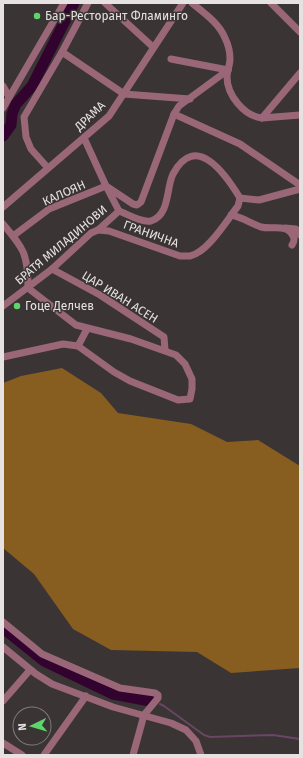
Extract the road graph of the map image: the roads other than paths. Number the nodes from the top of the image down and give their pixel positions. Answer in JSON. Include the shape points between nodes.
{"nodes":[{"id":1,"x":88,"y":3,"type":"edge"},
{"id":2,"x":105,"y":3,"type":"edge"},
{"id":3,"x":183,"y":3,"type":"edge"},
{"id":4,"x":192,"y":3,"type":"edge"},
{"id":5,"x":271,"y":3,"type":"edge"},
{"id":6,"x":62,"y":4,"type":"edge"},
{"id":7,"x":300,"y":32,"type":"edge"},
{"id":8,"x":154,"y":47,"type":"junction"},
{"id":9,"x":62,"y":52,"type":"junction"},
{"id":10,"x":172,"y":59,"type":"dead end"},
{"id":11,"x":228,"y":70,"type":"junction"},
{"id":12,"x":300,"y":72,"type":"edge"},
{"id":13,"x":3,"y":86,"type":"edge"},
{"id":14,"x":124,"y":94,"type":"junction"},
{"id":15,"x":9,"y":97,"type":"junction"},
{"id":16,"x":190,"y":99,"type":"junction"},
{"id":17,"x":3,"y":108,"type":"edge"},
{"id":18,"x":174,"y":114,"type":"junction"},
{"id":19,"x":300,"y":115,"type":"edge"},
{"id":20,"x":262,"y":118,"type":"junction"},
{"id":21,"x":84,"y":138,"type":"junction"},
{"id":22,"x":48,"y":168,"type":"junction"},
{"id":23,"x":300,"y":185,"type":"edge"},
{"id":24,"x":106,"y":186,"type":"junction"},
{"id":25,"x":300,"y":189,"type":"edge"},
{"id":26,"x":240,"y":198,"type":"junction"},
{"id":27,"x":3,"y":207,"type":"edge"},
{"id":28,"x":119,"y":211,"type":"junction"},
{"id":29,"x":231,"y":215,"type":"junction"},
{"id":30,"x":3,"y":224,"type":"edge"},
{"id":31,"x":284,"y":228,"type":"junction"},
{"id":32,"x":98,"y":230,"type":"junction"},
{"id":33,"x":300,"y":235,"type":"edge"},
{"id":34,"x":13,"y":236,"type":"junction"},
{"id":35,"x":292,"y":245,"type":"dead end"},
{"id":36,"x":52,"y":269,"type":"junction"},
{"id":37,"x":28,"y":288,"type":"junction"},
{"id":38,"x":3,"y":306,"type":"edge"},
{"id":39,"x":87,"y":328,"type":"junction"},
{"id":40,"x":78,"y":346,"type":"junction"},
{"id":41,"x":165,"y":350,"type":"junction"},
{"id":42,"x":3,"y":357,"type":"edge"},
{"id":43,"x":3,"y":622,"type":"edge"},
{"id":44,"x":3,"y":647,"type":"edge"},
{"id":45,"x":30,"y":670,"type":"junction"},
{"id":46,"x":86,"y":696,"type":"junction"},
{"id":47,"x":3,"y":701,"type":"edge"},
{"id":48,"x":144,"y":715,"type":"junction"},
{"id":49,"x":3,"y":743,"type":"edge"},
{"id":50,"x":22,"y":755,"type":"edge"},
{"id":51,"x":44,"y":755,"type":"edge"},
{"id":52,"x":133,"y":755,"type":"edge"},
{"id":53,"x":201,"y":755,"type":"edge"}],
"edges":[{"from":1,"to":9,"type":"street"},
{"from":2,"to":8,"type":"street"},
{"from":3,"to":8,"type":"street","name":"ДРАМА"},
{"from":4,"to":11,"type":"street","via":[[220,28],[229,49]]},
{"from":5,"to":7,"type":"street"},
{"from":6,"to":15,"type":"street"},
{"from":8,"to":14,"type":"street","name":"ДРАМА"},
{"from":9,"to":14,"type":"street"},
{"from":9,"to":22,"type":"street","via":[[24,117],[26,137],[31,149]]},
{"from":10,"to":11,"type":"street"},
{"from":11,"to":16,"type":"street","name":"БРАТЯ МИЛАДИНОВИ"},
{"from":11,"to":20,"type":"street","via":[[228,83],[234,99],[245,111]]},
{"from":12,"to":20,"type":"street"},
{"from":13,"to":15,"type":"street"},
{"from":14,"to":16,"type":"street"},
{"from":14,"to":21,"type":"street","name":"ДРАМА","via":[[109,116]]},
{"from":15,"to":17,"type":"street"},
{"from":16,"to":18,"type":"street","name":"БРАТЯ МИЛАДИНОВИ","via":[[179,106]]},
{"from":18,"to":23,"type":"street","via":[[240,144]]},
{"from":18,"to":24,"type":"street","name":"БРАТЯ МИЛАДИНОВИ","via":[[141,202],[134,204]]},
{"from":19,"to":20,"type":"street"},
{"from":21,"to":22,"type":"street","name":"ДРАМА"},
{"from":21,"to":24,"type":"street"},
{"from":22,"to":27,"type":"street","name":"ДРАМА"},
{"from":24,"to":28,"type":"street","name":"БРАТЯ МИЛАДИНОВИ"},
{"from":24,"to":34,"type":"street","name":"КАЛОЯН","via":[[49,209]]},
{"from":25,"to":26,"type":"street","via":[[259,200]]},
{"from":26,"to":28,"type":"street","via":[[214,164],[198,155],[181,162],[170,183],[165,206],[159,216],[150,221],[141,220]]},
{"from":26,"to":29,"type":"street","name":"ГРАНИЧНА"},
{"from":28,"to":32,"type":"street","name":"БРАТЯ МИЛАДИНОВИ"},
{"from":29,"to":31,"type":"street","via":[[260,226]]},
{"from":29,"to":32,"type":"street","name":"ГРАНИЧНА","via":[[209,243],[190,256],[180,256],[110,231]]},
{"from":30,"to":34,"type":"street"},
{"from":31,"to":33,"type":"street","via":[[296,230]]},
{"from":31,"to":35,"type":"street","via":[[294,237]]},
{"from":32,"to":36,"type":"street","name":"БРАТЯ МИЛАДИНОВИ","via":[[91,233]]},
{"from":34,"to":37,"type":"street","via":[[27,261]]},
{"from":36,"to":37,"type":"street","name":"БРАТЯ МИЛАДИНОВИ"},
{"from":36,"to":41,"type":"street","name":"ЦАР ИВАН АСЕН","via":[[100,295],[164,337]]},
{"from":37,"to":38,"type":"street","name":"БРАТЯ МИЛАДИНОВИ"},
{"from":37,"to":39,"type":"street","via":[[76,325]]},
{"from":39,"to":40,"type":"street"},
{"from":39,"to":41,"type":"street","via":[[131,338]]},
{"from":40,"to":41,"type":"street","via":[[130,381],[178,400],[190,399],[192,380],[185,364],[176,355]]},
{"from":40,"to":42,"type":"street","via":[[63,344]]},
{"from":43,"to":48,"type":"street","via":[[42,654],[120,688],[155,693],[158,698]]},
{"from":44,"to":45,"type":"street"},
{"from":45,"to":46,"type":"street","via":[[52,684]]},
{"from":45,"to":47,"type":"street"},
{"from":46,"to":48,"type":"street","via":[[113,707]]},
{"from":46,"to":51,"type":"street"},
{"from":48,"to":52,"type":"street"},
{"from":48,"to":53,"type":"street","via":[[186,730],[196,742]]},
{"from":49,"to":50,"type":"street"}]}
